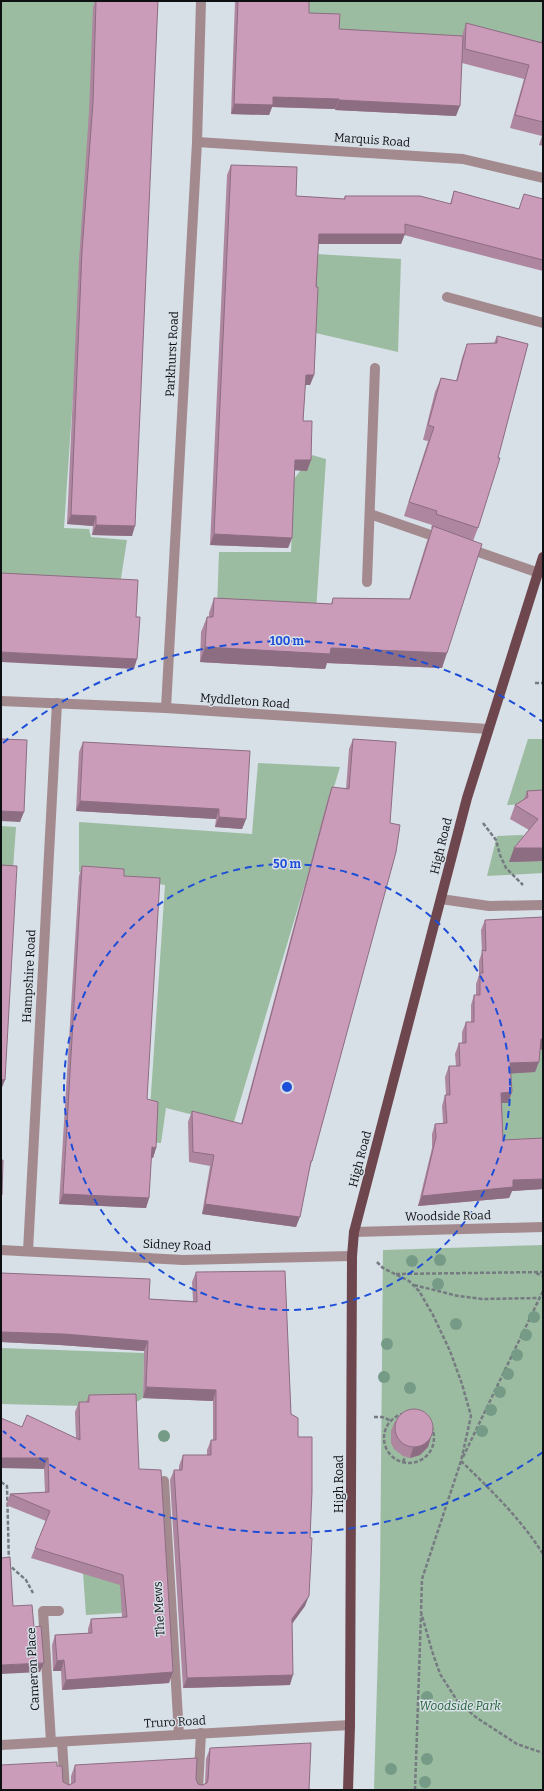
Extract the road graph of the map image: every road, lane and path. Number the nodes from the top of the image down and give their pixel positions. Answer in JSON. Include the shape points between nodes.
{"nodes":[{"id":1,"x":201,"y":1,"type":"edge"},
{"id":2,"x":197,"y":142,"type":"junction"},
{"id":3,"x":543,"y":178,"type":"edge"},
{"id":4,"x":447,"y":297,"type":"dead end"},
{"id":5,"x":543,"y":323,"type":"edge"},
{"id":6,"x":376,"y":368,"type":"dead end"},
{"id":7,"x":370,"y":514,"type":"junction"},
{"id":8,"x":543,"y":556,"type":"edge"},
{"id":9,"x":541,"y":572,"type":"edge"},
{"id":10,"x":367,"y":582,"type":"dead end"},
{"id":11,"x":534,"y":683,"type":"dead end"},
{"id":12,"x":543,"y":683,"type":"edge"},
{"id":13,"x":1,"y":701,"type":"edge"},
{"id":14,"x":57,"y":703,"type":"junction"},
{"id":15,"x":166,"y":708,"type":"junction"},
{"id":16,"x":488,"y":729,"type":"junction"},
{"id":17,"x":466,"y":803,"type":"junction"},
{"id":18,"x":527,"y":889,"type":"dead end"},
{"id":19,"x":441,"y":898,"type":"junction"},
{"id":20,"x":543,"y":905,"type":"edge"},
{"id":21,"x":543,"y":1228,"type":"edge"},
{"id":22,"x":354,"y":1232,"type":"junction"},
{"id":23,"x":1,"y":1250,"type":"edge"},
{"id":24,"x":28,"y":1251,"type":"junction"},
{"id":25,"x":352,"y":1256,"type":"junction"},
{"id":26,"x":377,"y":1262,"type":"dead end"},
{"id":27,"x":543,"y":1272,"type":"edge"},
{"id":28,"x":534,"y":1273,"type":"junction"},
{"id":29,"x":395,"y":1274,"type":"junction"},
{"id":30,"x":543,"y":1276,"type":"edge"},
{"id":31,"x":413,"y":1284,"type":"junction"},
{"id":32,"x":543,"y":1290,"type":"edge"},
{"id":33,"x":539,"y":1298,"type":"junction"},
{"id":34,"x":374,"y":1417,"type":"dead end"},
{"id":35,"x":392,"y":1421,"type":"junction"},
{"id":36,"x":405,"y":1457,"type":"edge"},
{"id":37,"x":461,"y":1461,"type":"junction"},
{"id":38,"x":403,"y":1462,"type":"junction"},
{"id":39,"x":164,"y":1481,"type":"dead end"},
{"id":40,"x":1,"y":1482,"type":"edge"},
{"id":41,"x":543,"y":1554,"type":"edge"},
{"id":42,"x":43,"y":1611,"type":"junction"},
{"id":43,"x":59,"y":1611,"type":"dead end"},
{"id":44,"x":422,"y":1612,"type":"junction"},
{"id":45,"x":350,"y":1725,"type":"junction"},
{"id":46,"x":201,"y":1734,"type":"junction"},
{"id":47,"x":179,"y":1735,"type":"junction"},
{"id":48,"x":51,"y":1742,"type":"junction"},
{"id":49,"x":62,"y":1742,"type":"junction"},
{"id":50,"x":1,"y":1745,"type":"edge"},
{"id":51,"x":543,"y":1754,"type":"edge"},
{"id":52,"x":65,"y":1790,"type":"edge"},
{"id":53,"x":198,"y":1790,"type":"edge"},
{"id":54,"x":348,"y":1790,"type":"edge"},
{"id":55,"x":415,"y":1790,"type":"edge"}],
"edges":[{"from":1,"to":2,"type":"street","name":"Parkhurst Road"},
{"from":2,"to":3,"type":"street","name":"Marquis Road","via":[[463,159]]},
{"from":2,"to":15,"type":"street","name":"Parkhurst Road"},
{"from":4,"to":5,"type":"street"},
{"from":6,"to":7,"type":"street"},
{"from":7,"to":9,"type":"street"},
{"from":7,"to":10,"type":"street"},
{"from":8,"to":9,"type":"main road","name":"High Road"},
{"from":9,"to":16,"type":"main road","name":"High Road"},
{"from":11,"to":12,"type":"path"},
{"from":13,"to":14,"type":"street","name":"Myddleton Road"},
{"from":14,"to":15,"type":"street","name":"Myddleton Road"},
{"from":14,"to":24,"type":"street","name":"Hampshire Road"},
{"from":15,"to":16,"type":"street","name":"Myddleton Road"},
{"from":16,"to":17,"type":"main road","name":"High Road"},
{"from":17,"to":18,"type":"path","via":[[496,840],[506,868]]},
{"from":17,"to":19,"type":"main road","name":"High Road"},
{"from":19,"to":20,"type":"street","via":[[489,906]]},
{"from":19,"to":22,"type":"main road","name":"High Road"},
{"from":21,"to":22,"type":"street","name":"Woodside Road"},
{"from":22,"to":25,"type":"main road","name":"High Road"},
{"from":23,"to":24,"type":"street","name":"Sidney Road"},
{"from":24,"to":25,"type":"street","name":"Sidney Road","via":[[183,1260]]},
{"from":25,"to":45,"type":"main road","name":"High Road"},
{"from":26,"to":29,"type":"path"},
{"from":27,"to":28,"type":"path"},
{"from":28,"to":29,"type":"path"},
{"from":28,"to":30,"type":"path"},
{"from":29,"to":31,"type":"path"},
{"from":31,"to":33,"type":"path","via":[[458,1296],[482,1299]]},
{"from":31,"to":37,"type":"path","via":[[433,1315],[450,1352],[471,1416]]},
{"from":32,"to":33,"type":"path"},
{"from":33,"to":37,"type":"path"},
{"from":34,"to":35,"type":"path"},
{"from":35,"to":38,"type":"path","via":[[386,1430],[385,1445],[393,1457]]},
{"from":35,"to":38,"type":"path","via":[[401,1415],[416,1414],[428,1422],[434,1435],[434,1442],[427,1456],[414,1463]]},
{"from":36,"to":38,"type":"path"},
{"from":37,"to":41,"type":"path","via":[[522,1525]]},
{"from":37,"to":44,"type":"path","via":[[422,1579]]},
{"from":39,"to":47,"type":"street","name":"The Mews"},
{"from":40,"to":42,"type":"path","via":[[7,1486],[9,1565],[26,1580]]},
{"from":42,"to":43,"type":"street","name":"Cameron Place"},
{"from":42,"to":48,"type":"street","name":"Cameron Place"},
{"from":44,"to":51,"type":"path","via":[[440,1674],[458,1702],[477,1718],[517,1744]]},
{"from":44,"to":55,"type":"path"},
{"from":45,"to":46,"type":"street","name":"Truro Road"},
{"from":45,"to":54,"type":"main road","name":"High Road"},
{"from":46,"to":47,"type":"street","name":"Truro Road"},
{"from":46,"to":53,"type":"street"},
{"from":47,"to":49,"type":"street","name":"Truro Road"},
{"from":48,"to":49,"type":"street","name":"Truro Road"},
{"from":48,"to":50,"type":"street","name":"Truro Road"},
{"from":49,"to":52,"type":"street"}]}
